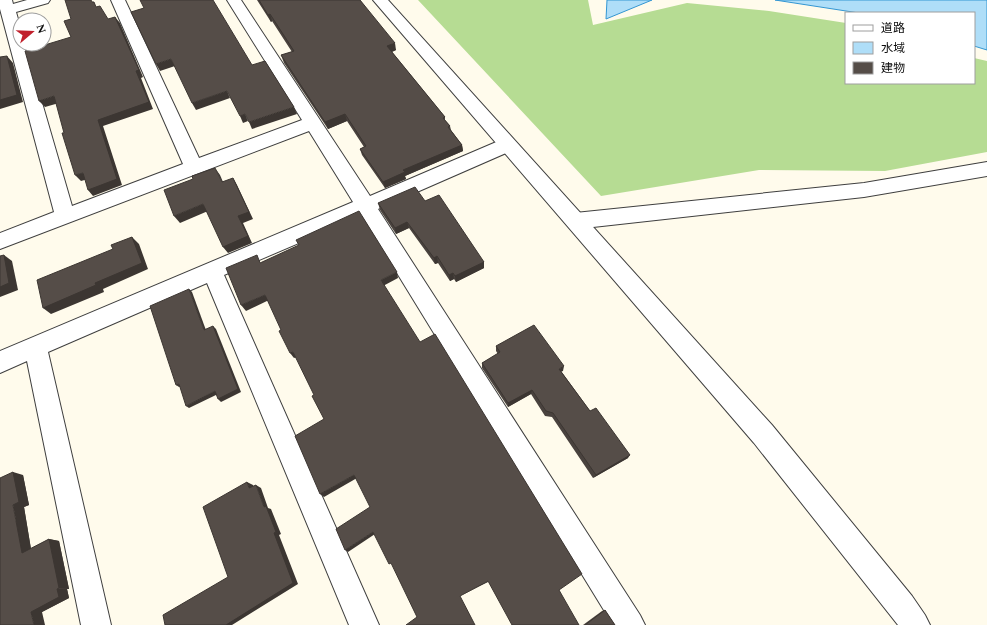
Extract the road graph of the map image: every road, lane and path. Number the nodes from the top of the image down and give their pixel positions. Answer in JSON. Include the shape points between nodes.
{"nodes":[{"id":1,"x":42,"y":0,"type":"edge"},
{"id":2,"x":118,"y":0,"type":"edge"},
{"id":3,"x":234,"y":0,"type":"edge"},
{"id":4,"x":380,"y":0,"type":"edge"},
{"id":5,"x":7,"y":5,"type":"edge"},
{"id":6,"x":311,"y":123,"type":"junction"},
{"id":7,"x":507,"y":145,"type":"junction"},
{"id":8,"x":194,"y":167,"type":"junction"},
{"id":9,"x":987,"y":169,"type":"edge"},
{"id":10,"x":366,"y":206,"type":"junction"},
{"id":11,"x":65,"y":216,"type":"junction"},
{"id":12,"x":575,"y":221,"type":"junction"},
{"id":13,"x":0,"y":241,"type":"edge"},
{"id":14,"x":212,"y":271,"type":"junction"},
{"id":15,"x":35,"y":346,"type":"junction"},
{"id":16,"x":0,"y":362,"type":"edge"},
{"id":17,"x":96,"y":625,"type":"edge"},
{"id":18,"x":364,"y":625,"type":"edge"},
{"id":19,"x":630,"y":625,"type":"edge"},
{"id":20,"x":915,"y":625,"type":"edge"}],
"edges":[{"from":1,"to":5,"type":"street"},
{"from":2,"to":8,"type":"street"},
{"from":3,"to":6,"type":"street"},
{"from":4,"to":7,"type":"street"},
{"from":5,"to":11,"type":"street"},
{"from":6,"to":8,"type":"street"},
{"from":6,"to":10,"type":"street"},
{"from":7,"to":10,"type":"street"},
{"from":7,"to":12,"type":"street"},
{"from":8,"to":11,"type":"street"},
{"from":9,"to":12,"type":"street","via":[[864,190]]},
{"from":10,"to":14,"type":"street"},
{"from":10,"to":19,"type":"street"},
{"from":11,"to":13,"type":"street"},
{"from":12,"to":20,"type":"street","via":[[763,434]]},
{"from":14,"to":15,"type":"street"},
{"from":14,"to":18,"type":"street"},
{"from":15,"to":16,"type":"street"},
{"from":15,"to":17,"type":"street"}]}
